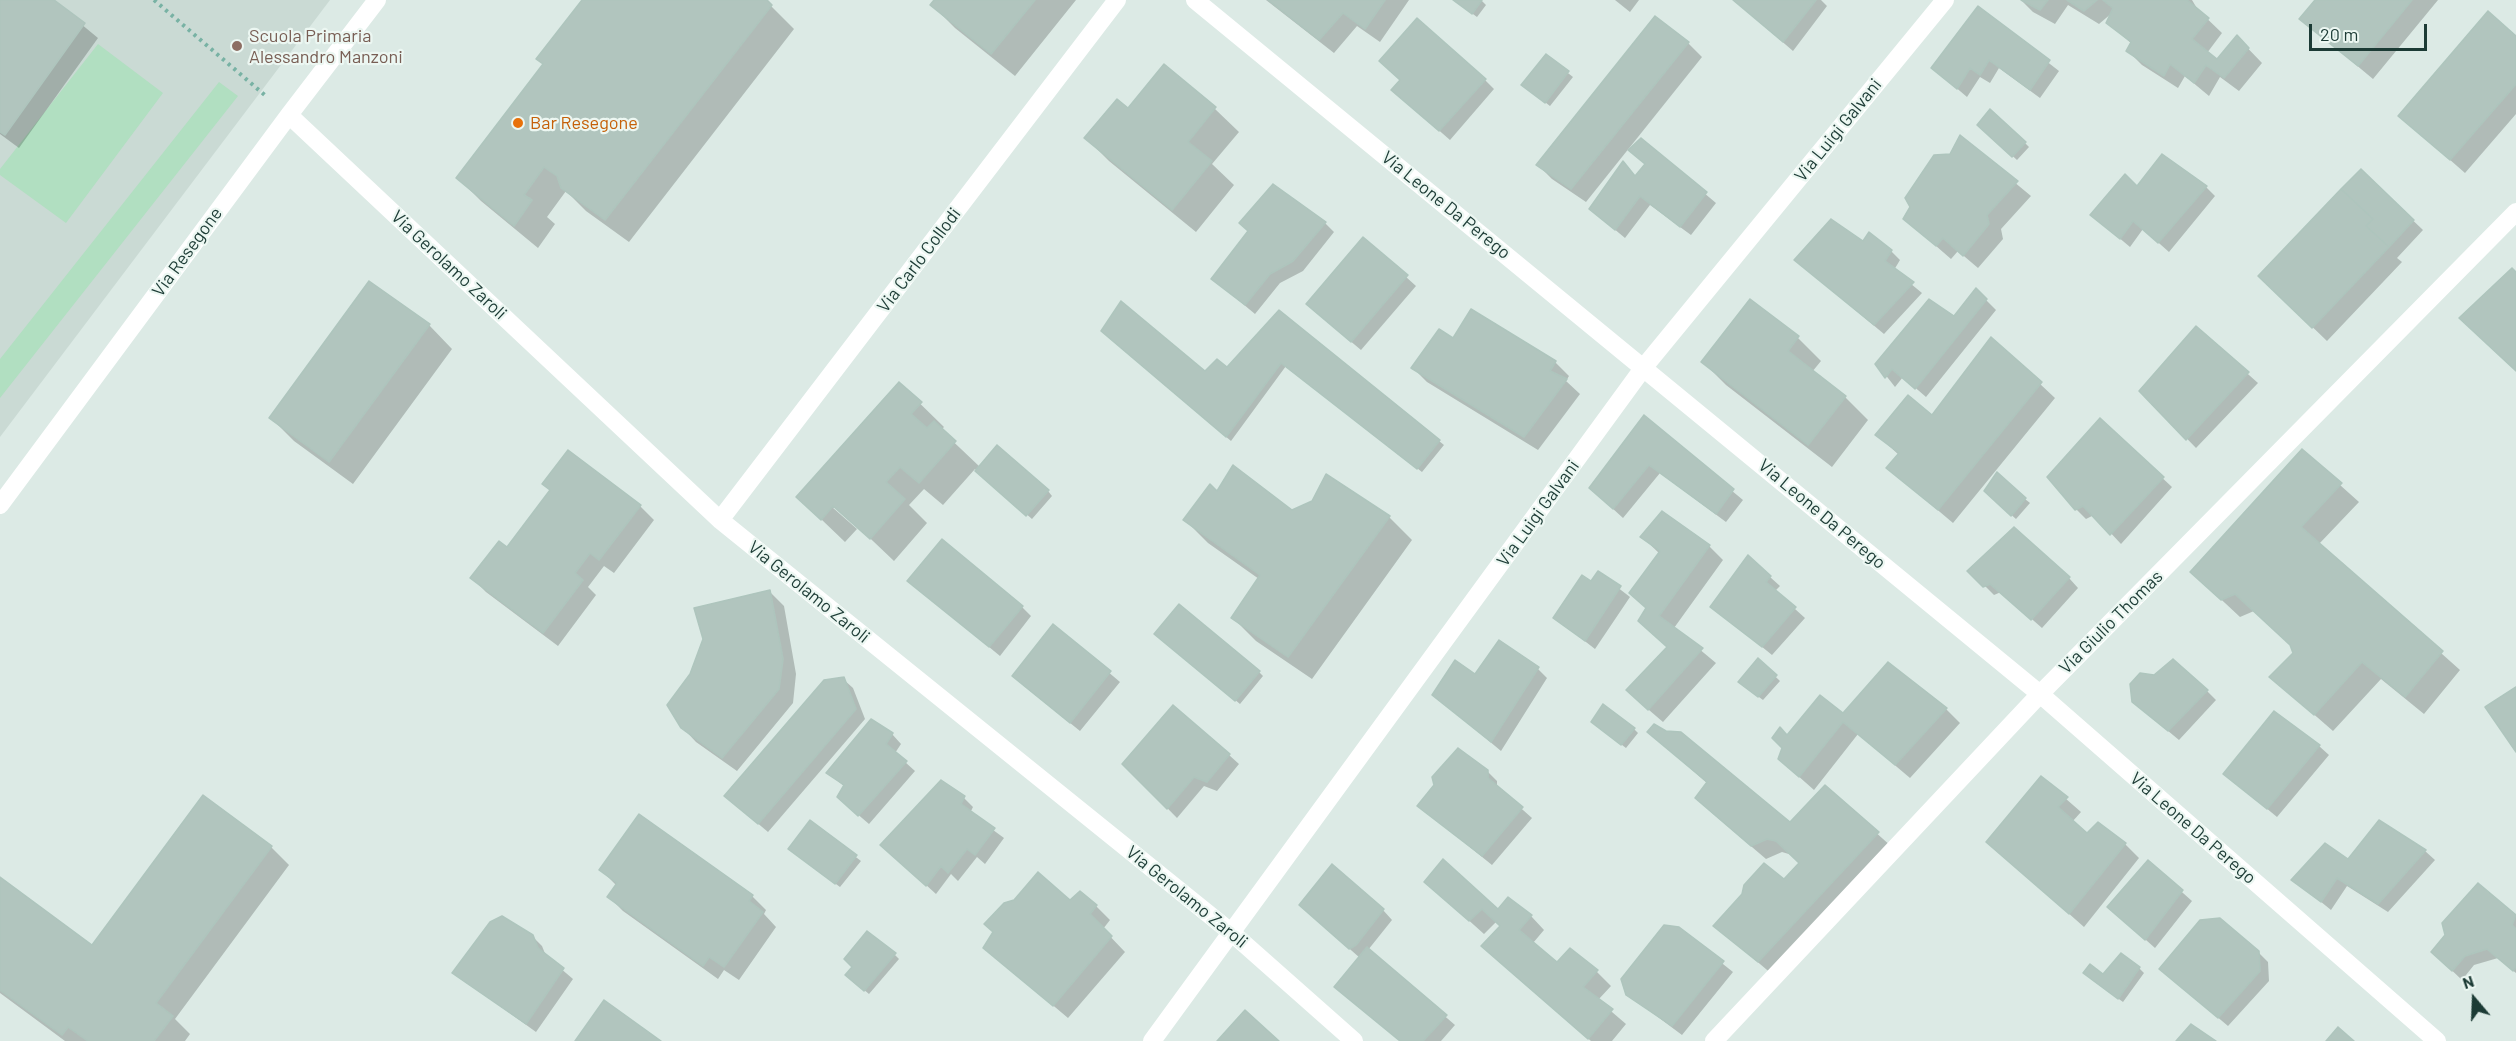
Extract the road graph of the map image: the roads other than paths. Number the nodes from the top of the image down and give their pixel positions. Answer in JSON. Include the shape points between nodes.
{"nodes":[{"id":1,"x":377,"y":0,"type":"edge"},
{"id":2,"x":1117,"y":0,"type":"edge"},
{"id":3,"x":1195,"y":0,"type":"edge"},
{"id":4,"x":1945,"y":0,"type":"edge"},
{"id":5,"x":289,"y":115,"type":"junction"},
{"id":6,"x":2516,"y":212,"type":"edge"},
{"id":7,"x":1644,"y":367,"type":"junction"},
{"id":8,"x":0,"y":505,"type":"edge"},
{"id":9,"x":720,"y":520,"type":"junction"},
{"id":10,"x":2040,"y":694,"type":"junction"},
{"id":11,"x":1232,"y":933,"type":"junction"},
{"id":12,"x":1152,"y":1041,"type":"edge"},
{"id":13,"x":1354,"y":1041,"type":"edge"},
{"id":14,"x":1714,"y":1041,"type":"edge"},
{"id":15,"x":2437,"y":1041,"type":"edge"}],
"edges":[{"from":1,"to":5,"type":"street","name":"Via Resegone"},
{"from":2,"to":9,"type":"street","name":"Via Carlo Collodi"},
{"from":3,"to":7,"type":"street","name":"Via Leone Da Perego"},
{"from":4,"to":7,"type":"street","name":"Via Luigi Galvani"},
{"from":5,"to":8,"type":"street","name":"Via Resegone"},
{"from":5,"to":9,"type":"street","name":"Via Gerolamo Zaroli"},
{"from":6,"to":10,"type":"street","name":"Via Giulio Thomas"},
{"from":7,"to":10,"type":"street","name":"Via Leone Da Perego"},
{"from":7,"to":11,"type":"street","name":"Via Luigi Galvani"},
{"from":9,"to":11,"type":"street","name":"Via Gerolamo Zaroli"},
{"from":10,"to":14,"type":"street","name":"Via Giulio Thomas"},
{"from":10,"to":15,"type":"street","name":"Via Leone Da Perego"},
{"from":11,"to":12,"type":"street","name":"Via Luigi Galvani"},
{"from":11,"to":13,"type":"street","name":"Via Gerolamo Zaroli"}]}
